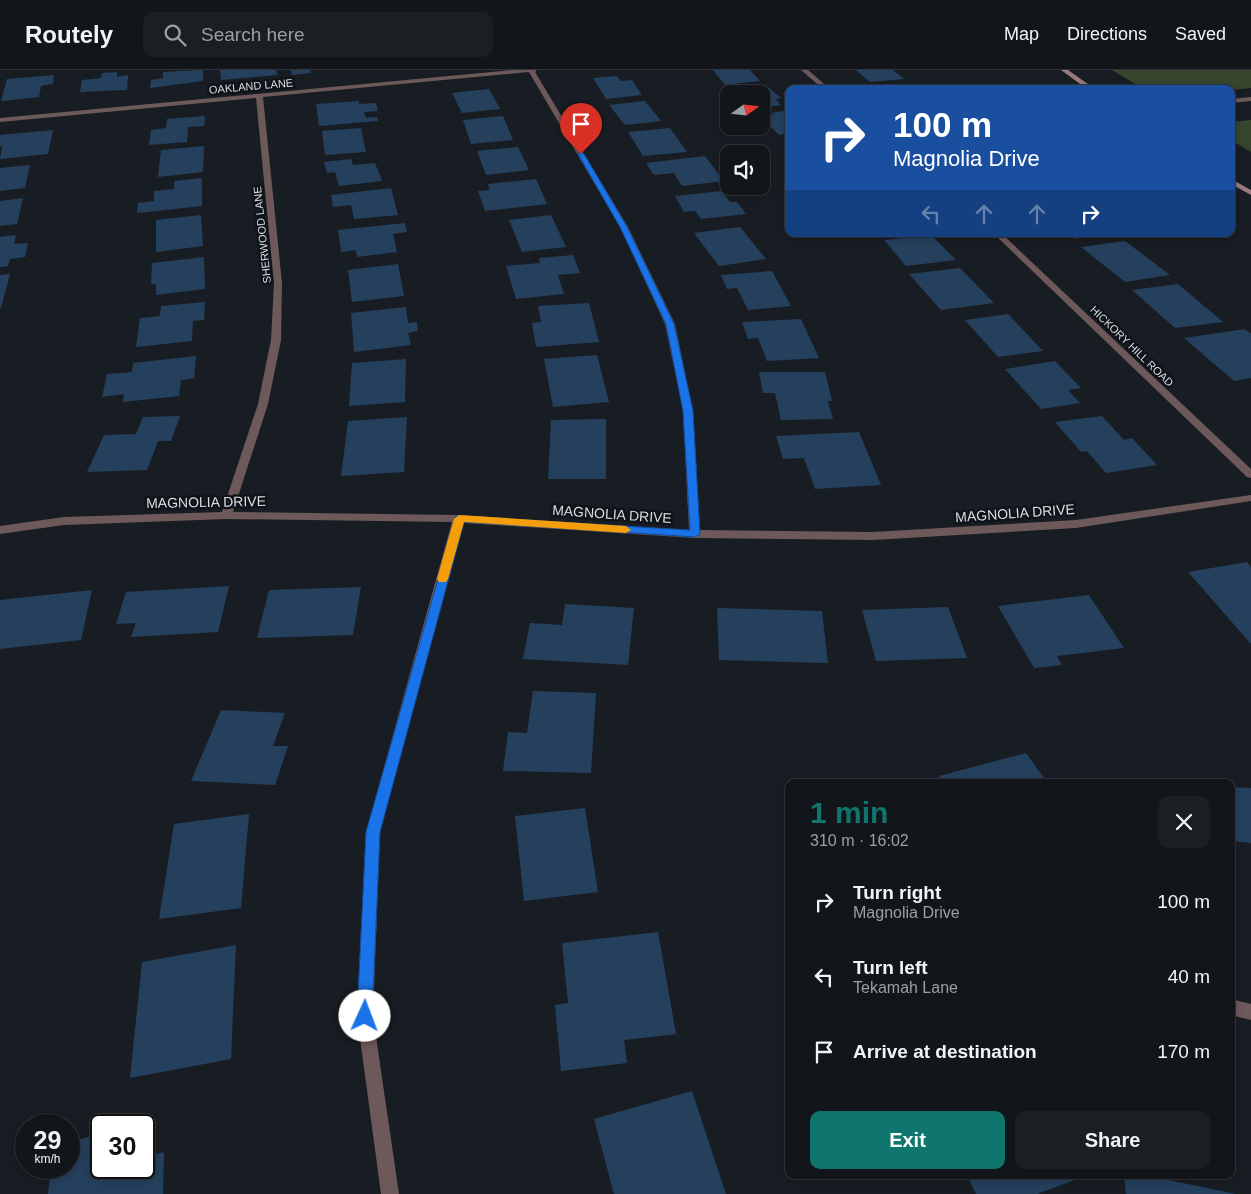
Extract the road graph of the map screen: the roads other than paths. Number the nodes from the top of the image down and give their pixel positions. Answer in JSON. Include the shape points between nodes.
{"nodes":[{"id":1,"x":532,"y":70,"type":"edge"},
{"id":2,"x":804,"y":70,"type":"edge"},
{"id":3,"x":1064,"y":70,"type":"edge"},
{"id":4,"x":821,"y":85,"type":"edge"},
{"id":5,"x":1086,"y":85,"type":"edge"},
{"id":6,"x":259,"y":95,"type":"junction"},
{"id":7,"x":1251,"y":99,"type":"edge"},
{"id":8,"x":1235,"y":101,"type":"edge"},
{"id":9,"x":0,"y":120,"type":"edge"},
{"id":10,"x":1235,"y":183,"type":"edge"},
{"id":11,"x":1251,"y":193,"type":"edge"},
{"id":12,"x":1001,"y":237,"type":"edge"},
{"id":13,"x":1251,"y":475,"type":"edge"},
{"id":14,"x":1251,"y":498,"type":"edge"},
{"id":15,"x":226,"y":514,"type":"junction"},
{"id":16,"x":459,"y":519,"type":"junction"},
{"id":17,"x":0,"y":530,"type":"edge"},
{"id":18,"x":695,"y":534,"type":"junction"},
{"id":19,"x":1235,"y":1007,"type":"edge"},
{"id":20,"x":1251,"y":1012,"type":"edge"},
{"id":21,"x":390,"y":1194,"type":"edge"}],
"edges":[{"from":1,"to":6,"type":"street","name":"OAKLAND LANE"},
{"from":1,"to":18,"type":"street","via":[[624,227],[670,324],[688,411]]},
{"from":2,"to":4,"type":"street"},
{"from":3,"to":5,"type":"street"},
{"from":6,"to":9,"type":"street","name":"OAKLAND LANE"},
{"from":6,"to":15,"type":"street","name":"SHERWOOD LANE","via":[[278,283],[276,340],[263,404]]},
{"from":7,"to":8,"type":"street"},
{"from":10,"to":11,"type":"street"},
{"from":12,"to":13,"type":"street","name":"HICKORY HILL ROAD"},
{"from":14,"to":18,"type":"street","name":"MAGNOLIA DRIVE","via":[[1067,525],[873,536]]},
{"from":15,"to":16,"type":"street","name":"MAGNOLIA DRIVE"},
{"from":15,"to":17,"type":"street","name":"MAGNOLIA DRIVE","via":[[64,521]]},
{"from":16,"to":18,"type":"street","name":"MAGNOLIA DRIVE"},
{"from":16,"to":21,"type":"street","via":[[373,832],[365,1016]]},
{"from":19,"to":20,"type":"street"}]}
